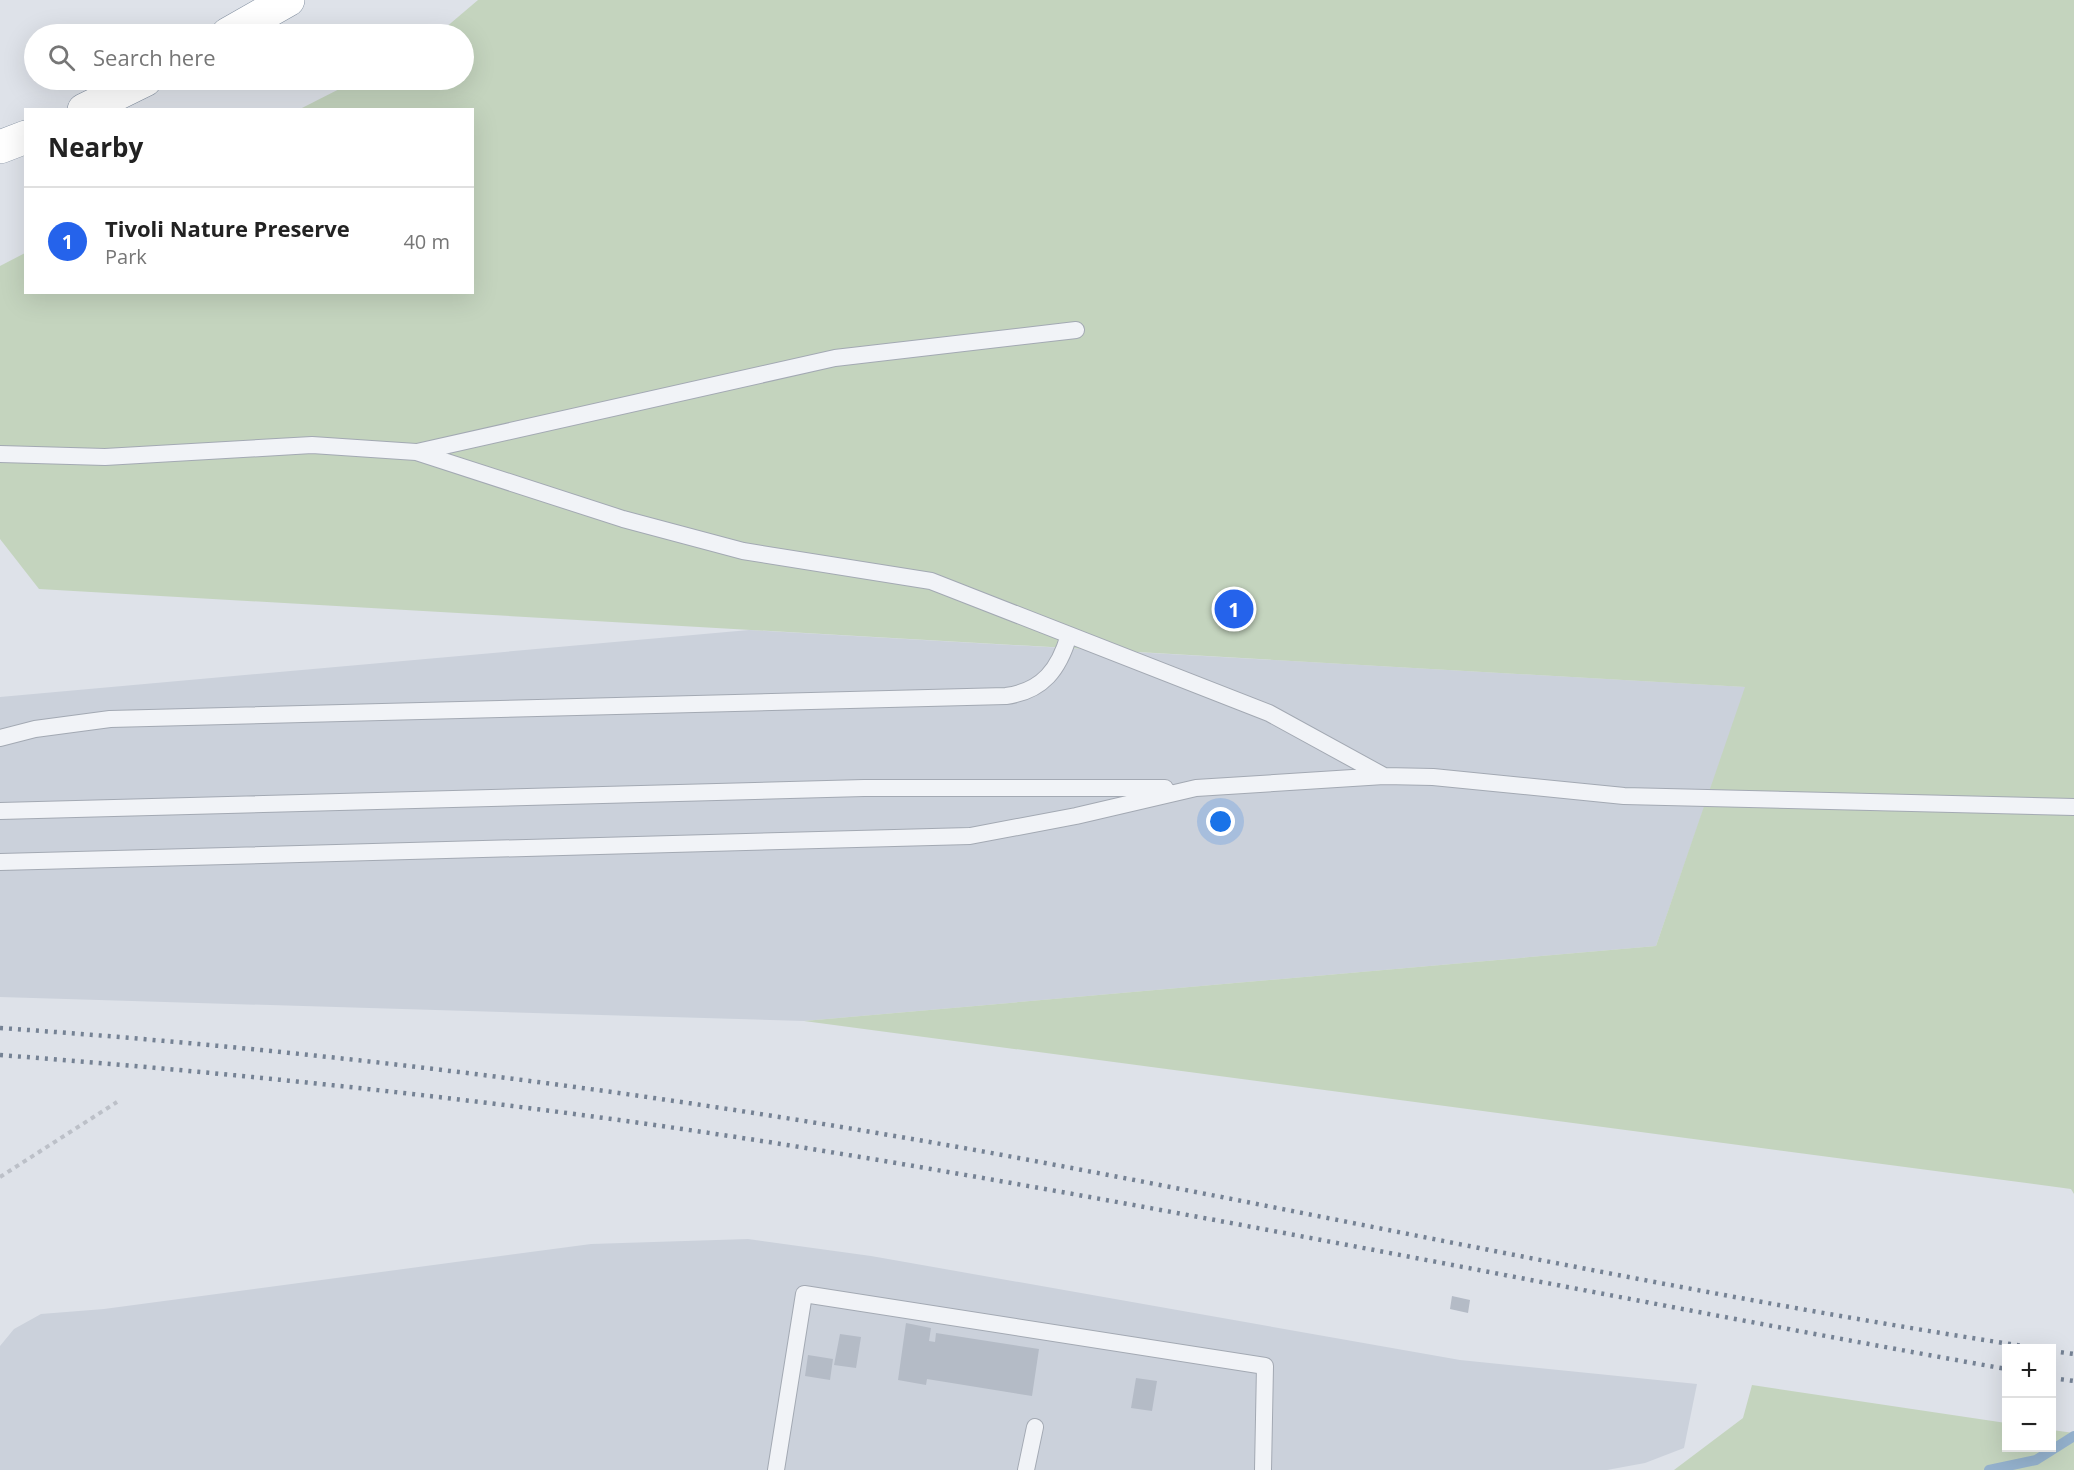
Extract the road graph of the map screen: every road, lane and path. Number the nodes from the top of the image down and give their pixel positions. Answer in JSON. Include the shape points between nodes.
{"nodes":[{"id":1,"x":288,"y":0,"type":"edge"},
{"id":2,"x":246,"y":24,"type":"edge"},
{"id":3,"x":125,"y":90,"type":"edge"},
{"id":4,"x":88,"y":108,"type":"edge"},
{"id":5,"x":24,"y":137,"type":"edge"},
{"id":6,"x":0,"y":147,"type":"edge"},
{"id":7,"x":1076,"y":330,"type":"dead end"},
{"id":8,"x":416,"y":452,"type":"junction"},
{"id":9,"x":0,"y":454,"type":"edge"},
{"id":10,"x":1069,"y":635,"type":"junction"},
{"id":11,"x":0,"y":738,"type":"edge"},
{"id":12,"x":1384,"y":776,"type":"junction"},
{"id":13,"x":1196,"y":788,"type":"junction"},
{"id":14,"x":2074,"y":807,"type":"edge"},
{"id":15,"x":0,"y":811,"type":"edge"},
{"id":16,"x":0,"y":862,"type":"edge"},
{"id":17,"x":117,"y":1102,"type":"dead end"},
{"id":18,"x":0,"y":1177,"type":"edge"},
{"id":19,"x":1035,"y":1427,"type":"dead end"},
{"id":20,"x":776,"y":1470,"type":"edge"},
{"id":21,"x":1026,"y":1470,"type":"edge"},
{"id":22,"x":1263,"y":1470,"type":"edge"}],
"edges":[{"from":1,"to":2,"type":"highway"},
{"from":3,"to":4,"type":"highway"},
{"from":5,"to":6,"type":"highway"},
{"from":7,"to":8,"type":"lane","via":[[835,358]]},
{"from":8,"to":9,"type":"lane","via":[[312,445],[105,457]]},
{"from":8,"to":10,"type":"lane","via":[[622,519],[743,551],[932,581]]},
{"from":10,"to":11,"type":"lane","via":[[1059,662],[1046,680],[1027,691],[1006,696],[110,719]]},
{"from":10,"to":12,"type":"lane","via":[[1269,713]]},
{"from":12,"to":13,"type":"lane"},
{"from":12,"to":14,"type":"lane","via":[[1433,777],[1624,796]]},
{"from":13,"to":15,"type":"lane","via":[[864,788]]},
{"from":13,"to":16,"type":"lane","via":[[970,836]]},
{"from":17,"to":18,"type":"path"},
{"from":19,"to":21,"type":"lane"},
{"from":20,"to":22,"type":"lane","via":[[804,1294],[1264,1366]]}]}
